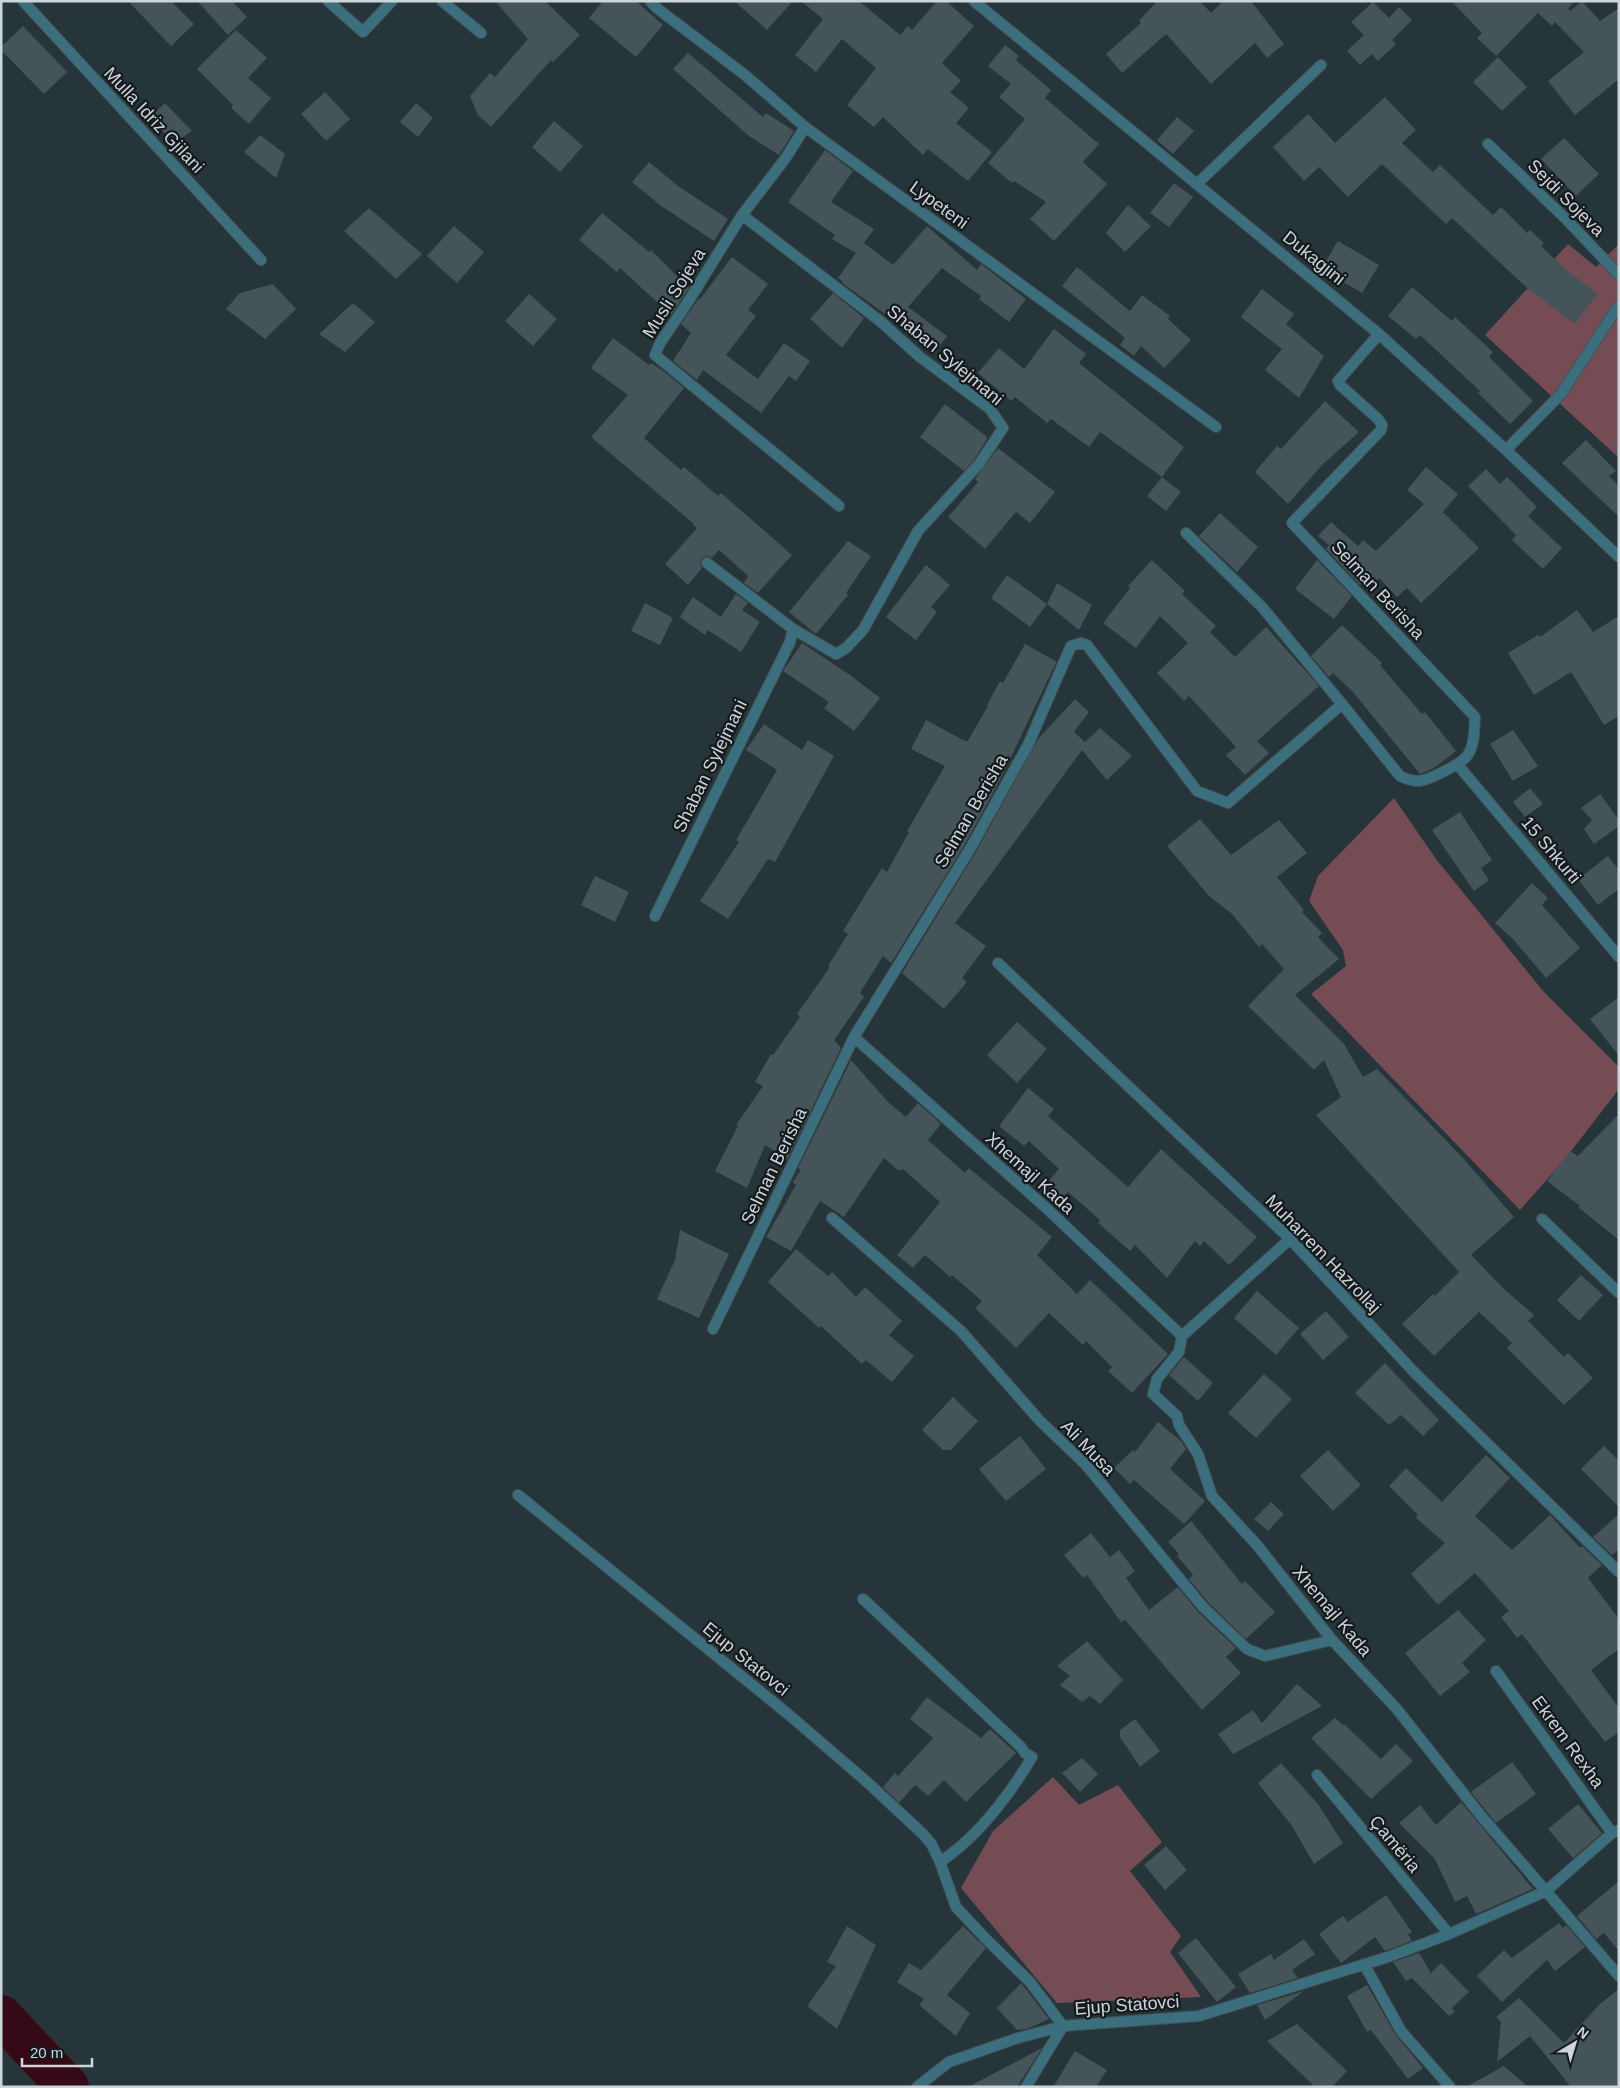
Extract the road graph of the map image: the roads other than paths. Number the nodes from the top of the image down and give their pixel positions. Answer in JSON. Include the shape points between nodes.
{"nodes":[{"id":1,"x":23,"y":1,"type":"edge"},
{"id":2,"x":328,"y":1,"type":"edge"},
{"id":3,"x":392,"y":1,"type":"edge"},
{"id":4,"x":442,"y":1,"type":"edge"},
{"id":5,"x":650,"y":1,"type":"edge"},
{"id":6,"x":974,"y":1,"type":"edge"},
{"id":7,"x":481,"y":33,"type":"dead end"},
{"id":8,"x":1320,"y":65,"type":"dead end"},
{"id":9,"x":805,"y":127,"type":"junction"},
{"id":10,"x":1488,"y":144,"type":"dead end"},
{"id":11,"x":1197,"y":184,"type":"junction"},
{"id":12,"x":742,"y":215,"type":"junction"},
{"id":13,"x":261,"y":260,"type":"dead end"},
{"id":14,"x":1619,"y":275,"type":"edge"},
{"id":15,"x":1619,"y":306,"type":"edge"},
{"id":16,"x":1380,"y":334,"type":"junction"},
{"id":17,"x":1216,"y":427,"type":"dead end"},
{"id":18,"x":1506,"y":450,"type":"junction"},
{"id":19,"x":839,"y":506,"type":"dead end"},
{"id":20,"x":1186,"y":533,"type":"dead end"},
{"id":21,"x":1619,"y":557,"type":"edge"},
{"id":22,"x":707,"y":563,"type":"dead end"},
{"id":23,"x":793,"y":629,"type":"junction"},
{"id":24,"x":1342,"y":704,"type":"junction"},
{"id":25,"x":1457,"y":764,"type":"junction"},
{"id":26,"x":656,"y":916,"type":"dead end"},
{"id":27,"x":1619,"y":957,"type":"edge"},
{"id":28,"x":998,"y":963,"type":"dead end"},
{"id":29,"x":854,"y":1037,"type":"junction"},
{"id":30,"x":832,"y":1218,"type":"dead end"},
{"id":31,"x":1542,"y":1218,"type":"dead end"},
{"id":32,"x":1290,"y":1239,"type":"junction"},
{"id":33,"x":1619,"y":1294,"type":"edge"},
{"id":34,"x":713,"y":1329,"type":"dead end"},
{"id":35,"x":1182,"y":1336,"type":"junction"},
{"id":36,"x":518,"y":1495,"type":"dead end"},
{"id":37,"x":1619,"y":1572,"type":"edge"},
{"id":38,"x":863,"y":1599,"type":"dead end"},
{"id":39,"x":1332,"y":1640,"type":"junction"},
{"id":40,"x":1496,"y":1671,"type":"dead end"},
{"id":41,"x":1317,"y":1775,"type":"dead end"},
{"id":42,"x":1615,"y":1831,"type":"edge"},
{"id":43,"x":940,"y":1862,"type":"junction"},
{"id":44,"x":1546,"y":1891,"type":"junction"},
{"id":45,"x":1449,"y":1934,"type":"junction"},
{"id":46,"x":1364,"y":1964,"type":"junction"},
{"id":47,"x":1619,"y":1976,"type":"edge"},
{"id":48,"x":1063,"y":2026,"type":"junction"},
{"id":49,"x":917,"y":2087,"type":"edge"},
{"id":50,"x":1026,"y":2087,"type":"edge"},
{"id":51,"x":1450,"y":2087,"type":"edge"}],
"edges":[{"from":1,"to":13,"type":"street","name":"Mulla Idriz Gjilani"},
{"from":2,"to":3,"type":"street","via":[[362,32]]},
{"from":4,"to":7,"type":"street"},
{"from":5,"to":9,"type":"street","name":"Lypeteni","via":[[745,75]]},
{"from":6,"to":11,"type":"street","name":"Dukagjini"},
{"from":8,"to":11,"type":"street"},
{"from":9,"to":12,"type":"street","name":"Musli Sojeva"},
{"from":9,"to":17,"type":"street","name":"Lypeteni"},
{"from":10,"to":14,"type":"street","name":"Sejdi Sojeva"},
{"from":11,"to":16,"type":"street","name":"Dukagjini"},
{"from":12,"to":19,"type":"street","name":"Musli Sojeva","via":[[660,343],[656,355]]},
{"from":12,"to":23,"type":"street","name":"Shaban Sylejmani","via":[[990,409],[1003,428],[978,464],[918,531],[863,630],[846,648],[836,654]]},
{"from":15,"to":18,"type":"street","via":[[1561,394]]},
{"from":16,"to":18,"type":"street","name":"Dukagjini"},
{"from":16,"to":25,"type":"street","name":"Selman Berisha","via":[[1338,381],[1378,420],[1381,430],[1292,523],[1475,718],[1468,755]]},
{"from":18,"to":21,"type":"street","name":"Dukagjini"},
{"from":20,"to":24,"type":"street","name":"Selman Berisha","via":[[1262,607]]},
{"from":22,"to":23,"type":"street","name":"Shaban Sylejmani"},
{"from":23,"to":26,"type":"street","name":"Shaban Sylejmani","via":[[790,642]]},
{"from":24,"to":25,"type":"street","name":"Selman Berisha","via":[[1400,776],[1420,781]]},
{"from":24,"to":29,"type":"street","name":"Selman Berisha","via":[[1228,802],[1197,791],[1087,645],[1071,646],[1028,746],[970,849]]},
{"from":25,"to":27,"type":"street","name":"15 Shkurti"},
{"from":28,"to":32,"type":"street","name":"Muharrem Hazrollaj"},
{"from":29,"to":34,"type":"street","name":"Selman Berisha"},
{"from":29,"to":35,"type":"street","name":"Xhemajl Kada","via":[[1044,1206]]},
{"from":30,"to":39,"type":"street","name":"Ali Musa","via":[[961,1331],[1040,1421],[1086,1465],[1203,1607],[1247,1649],[1265,1656]]},
{"from":31,"to":33,"type":"street"},
{"from":32,"to":35,"type":"street","name":"Xhemajl Kada"},
{"from":32,"to":37,"type":"street","name":"Muharrem Hazrollaj","via":[[1415,1374]]},
{"from":35,"to":39,"type":"street","name":"Xhemajl Kada","via":[[1179,1352],[1157,1379],[1153,1394],[1177,1416],[1179,1425],[1198,1454],[1212,1496],[1257,1545]]},
{"from":36,"to":43,"type":"street","name":"Ejup Statovci","via":[[859,1775],[923,1834]]},
{"from":38,"to":43,"type":"street","via":[[1022,1747],[1024,1753],[1032,1757],[1009,1794],[959,1849]]},
{"from":39,"to":44,"type":"street","name":"Xhemajl Kada","via":[[1396,1708],[1482,1817]]},
{"from":40,"to":42,"type":"street","name":"Ekrem Rexha"},
{"from":41,"to":45,"type":"street","name":"Çamëria"},
{"from":42,"to":44,"type":"street","name":"Ejup Statovci"},
{"from":43,"to":48,"type":"street","name":"Ejup Statovci","via":[[956,1908],[1030,1982]]},
{"from":44,"to":45,"type":"street","name":"Ejup Statovci"},
{"from":44,"to":47,"type":"street","name":"Xhemajl Kada"},
{"from":45,"to":46,"type":"street","name":"Ejup Statovci"},
{"from":46,"to":48,"type":"street","name":"Ejup Statovci","via":[[1199,2016]]},
{"from":46,"to":51,"type":"street","via":[[1401,2031]]},
{"from":48,"to":49,"type":"street","via":[[950,2062]]},
{"from":48,"to":50,"type":"street"}]}
